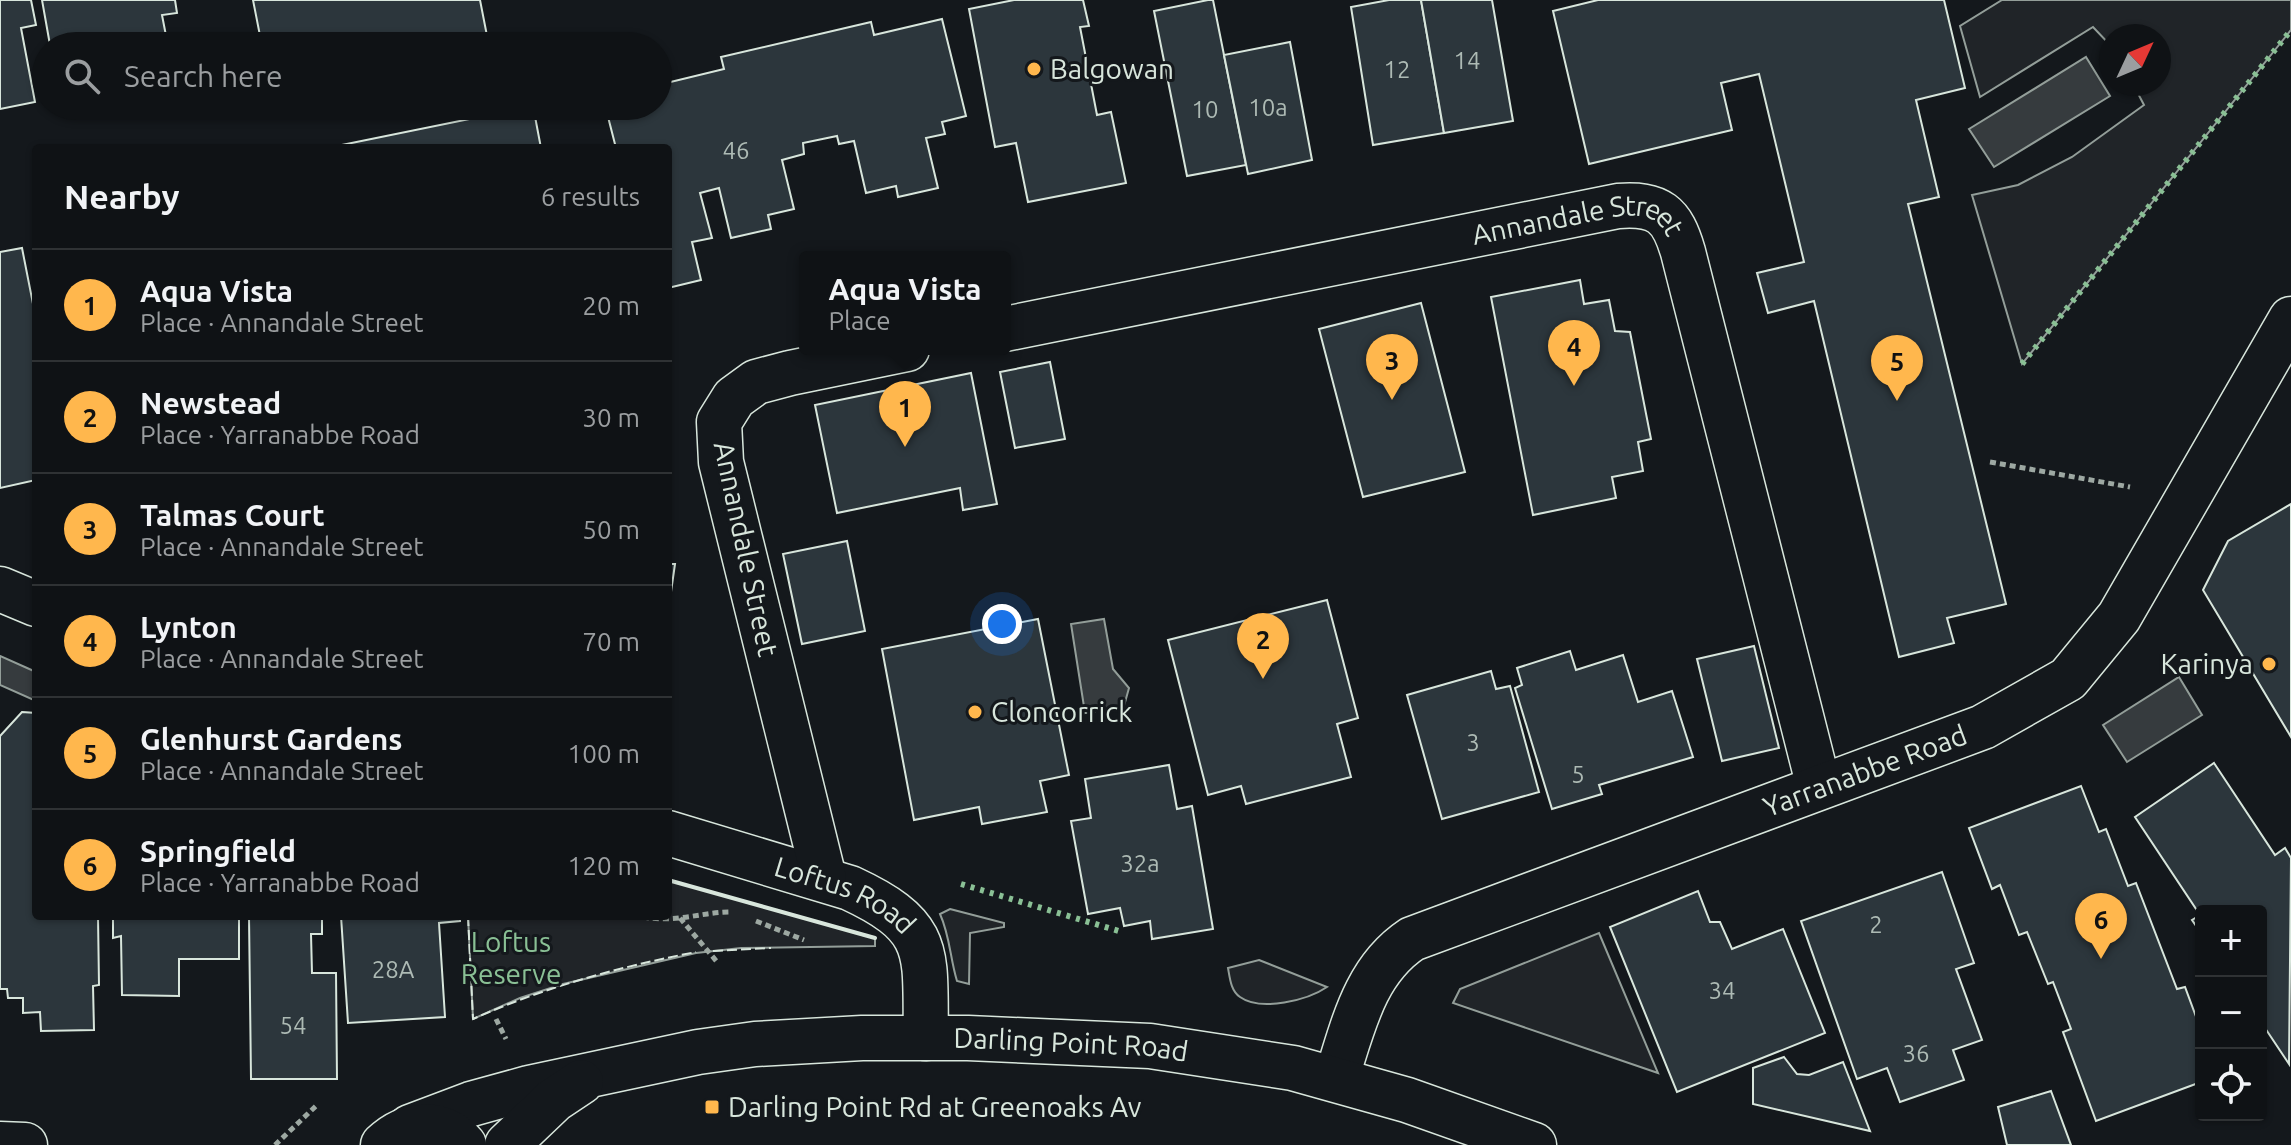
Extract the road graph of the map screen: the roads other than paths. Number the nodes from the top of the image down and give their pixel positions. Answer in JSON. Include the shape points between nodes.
{"nodes":[{"id":1,"x":2291,"y":319,"type":"edge"},
{"id":2,"x":1011,"y":328,"type":"edge"},
{"id":3,"x":878,"y":355,"type":"edge"},
{"id":4,"x":0,"y":589,"type":"edge"},
{"id":5,"x":32,"y":602,"type":"edge"},
{"id":6,"x":1819,"y":787,"type":"junction"},
{"id":7,"x":672,"y":834,"type":"edge"},
{"id":8,"x":824,"y":878,"type":"junction"},
{"id":9,"x":926,"y":1038,"type":"junction"},
{"id":10,"x":598,"y":1074,"type":"junction"},
{"id":11,"x":1336,"y":1079,"type":"junction"},
{"id":12,"x":391,"y":1138,"type":"edge"},
{"id":13,"x":0,"y":1144,"type":"edge"},
{"id":14,"x":25,"y":1145,"type":"edge"},
{"id":15,"x":464,"y":1145,"type":"edge"},
{"id":16,"x":507,"y":1145,"type":"edge"},
{"id":17,"x":1534,"y":1145,"type":"edge"}],
"edges":[{"from":1,"to":6,"type":"street","name":"Yarranabbe Road","via":[[2119,617],[2068,679],[1983,727]]},
{"from":2,"to":6,"type":"street","name":"Annandale Street","via":[[1618,206],[1641,204],[1661,212],[1676,229],[1683,252]]},
{"from":3,"to":8,"type":"street","name":"Annandale Street","via":[[756,382],[734,398],[719,422],[721,462]]},
{"from":4,"to":5,"type":"street"},
{"from":6,"to":11,"type":"street","name":"Yarranabbe Road","via":[[1412,939],[1396,949],[1366,990]]},
{"from":7,"to":8,"type":"street","name":"Loftus Road"},
{"from":8,"to":9,"type":"street","name":"Loftus Road","via":[[891,910],[918,939],[925,970]]},
{"from":9,"to":10,"type":"street","name":"Darling Point Road","via":[[755,1044]]},
{"from":9,"to":11,"type":"street","name":"Darling Point Road","via":[[1150,1046]]},
{"from":10,"to":12,"type":"street","name":"Darling Point Road","via":[[471,1104]]},
{"from":10,"to":16,"type":"street","name":"Darling Point Road","via":[[554,1100]]},
{"from":11,"to":17,"type":"street","name":"Darling Point Road"},
{"from":12,"to":15,"type":"street","name":"Darling Point Road","via":[[427,1126],[444,1130]]},
{"from":13,"to":14,"type":"street"}]}
